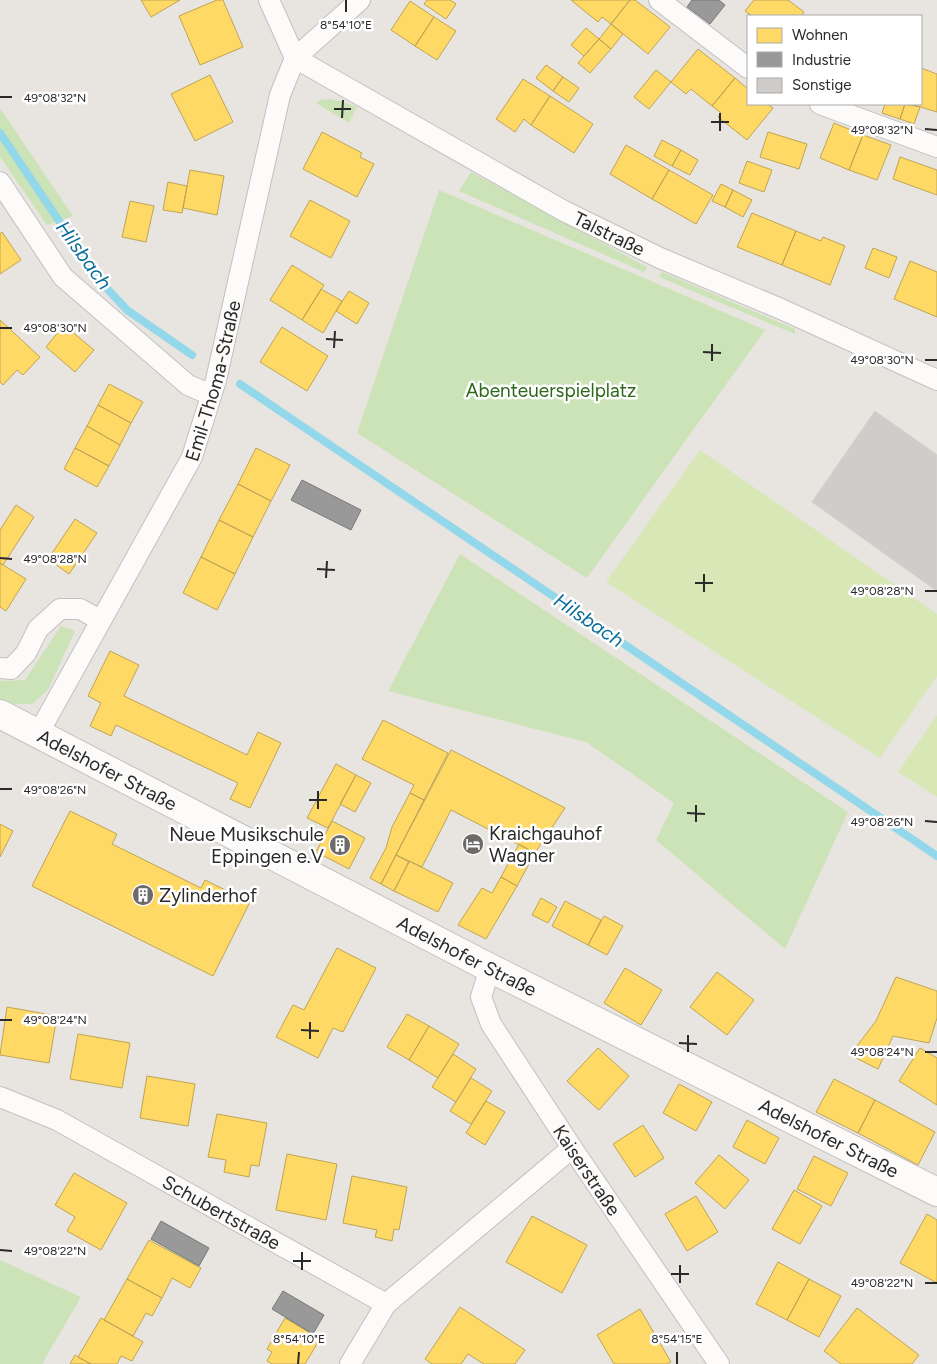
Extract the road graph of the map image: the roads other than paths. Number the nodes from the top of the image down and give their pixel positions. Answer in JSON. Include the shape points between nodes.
{"nodes":[{"id":1,"x":269,"y":0,"type":"edge"},
{"id":2,"x":360,"y":0,"type":"edge"},
{"id":3,"x":659,"y":0,"type":"edge"},
{"id":4,"x":295,"y":58,"type":"junction"},
{"id":5,"x":747,"y":67,"type":"edge"},
{"id":6,"x":823,"y":105,"type":"edge"},
{"id":7,"x":937,"y":147,"type":"edge"},
{"id":8,"x":0,"y":182,"type":"edge"},
{"id":9,"x":937,"y":380,"type":"edge"},
{"id":10,"x":211,"y":396,"type":"junction"},
{"id":11,"x":100,"y":620,"type":"junction"},
{"id":12,"x":0,"y":668,"type":"edge"},
{"id":13,"x":0,"y":714,"type":"edge"},
{"id":14,"x":38,"y":734,"type":"junction"},
{"id":15,"x":490,"y":968,"type":"junction"},
{"id":16,"x":0,"y":1097,"type":"edge"},
{"id":17,"x":572,"y":1148,"type":"junction"},
{"id":18,"x":937,"y":1192,"type":"edge"},
{"id":19,"x":386,"y":1304,"type":"junction"},
{"id":20,"x":350,"y":1364,"type":"edge"},
{"id":21,"x":719,"y":1364,"type":"edge"}],
"edges":[{"from":1,"to":4,"type":"street"},
{"from":2,"to":4,"type":"street"},
{"from":3,"to":5,"type":"street"},
{"from":4,"to":9,"type":"street","name":"Talstraße","via":[[564,211],[660,258]]},
{"from":4,"to":10,"type":"street","name":"Emil-Thoma-Straße","via":[[280,95]]},
{"from":6,"to":7,"type":"street"},
{"from":8,"to":10,"type":"street","via":[[63,277],[188,385]]},
{"from":10,"to":11,"type":"street","name":"Emil-Thoma-Straße","via":[[192,457]]},
{"from":11,"to":12,"type":"street","via":[[80,609],[60,609],[38,630],[26,653],[11,669]]},
{"from":11,"to":14,"type":"street","name":"Emil-Thoma-Straße"},
{"from":13,"to":14,"type":"street","name":"Adelshofer Straße"},
{"from":14,"to":15,"type":"street","name":"Adelshofer Straße"},
{"from":15,"to":17,"type":"street","name":"Kaiserstraße","via":[[481,997],[491,1024]]},
{"from":15,"to":18,"type":"street","name":"Adelshofer Straße"},
{"from":16,"to":19,"type":"street","name":"Schubertstraße","via":[[57,1120]]},
{"from":17,"to":19,"type":"street"},
{"from":17,"to":21,"type":"street","name":"Kaiserstraße"},
{"from":19,"to":20,"type":"street"}]}
